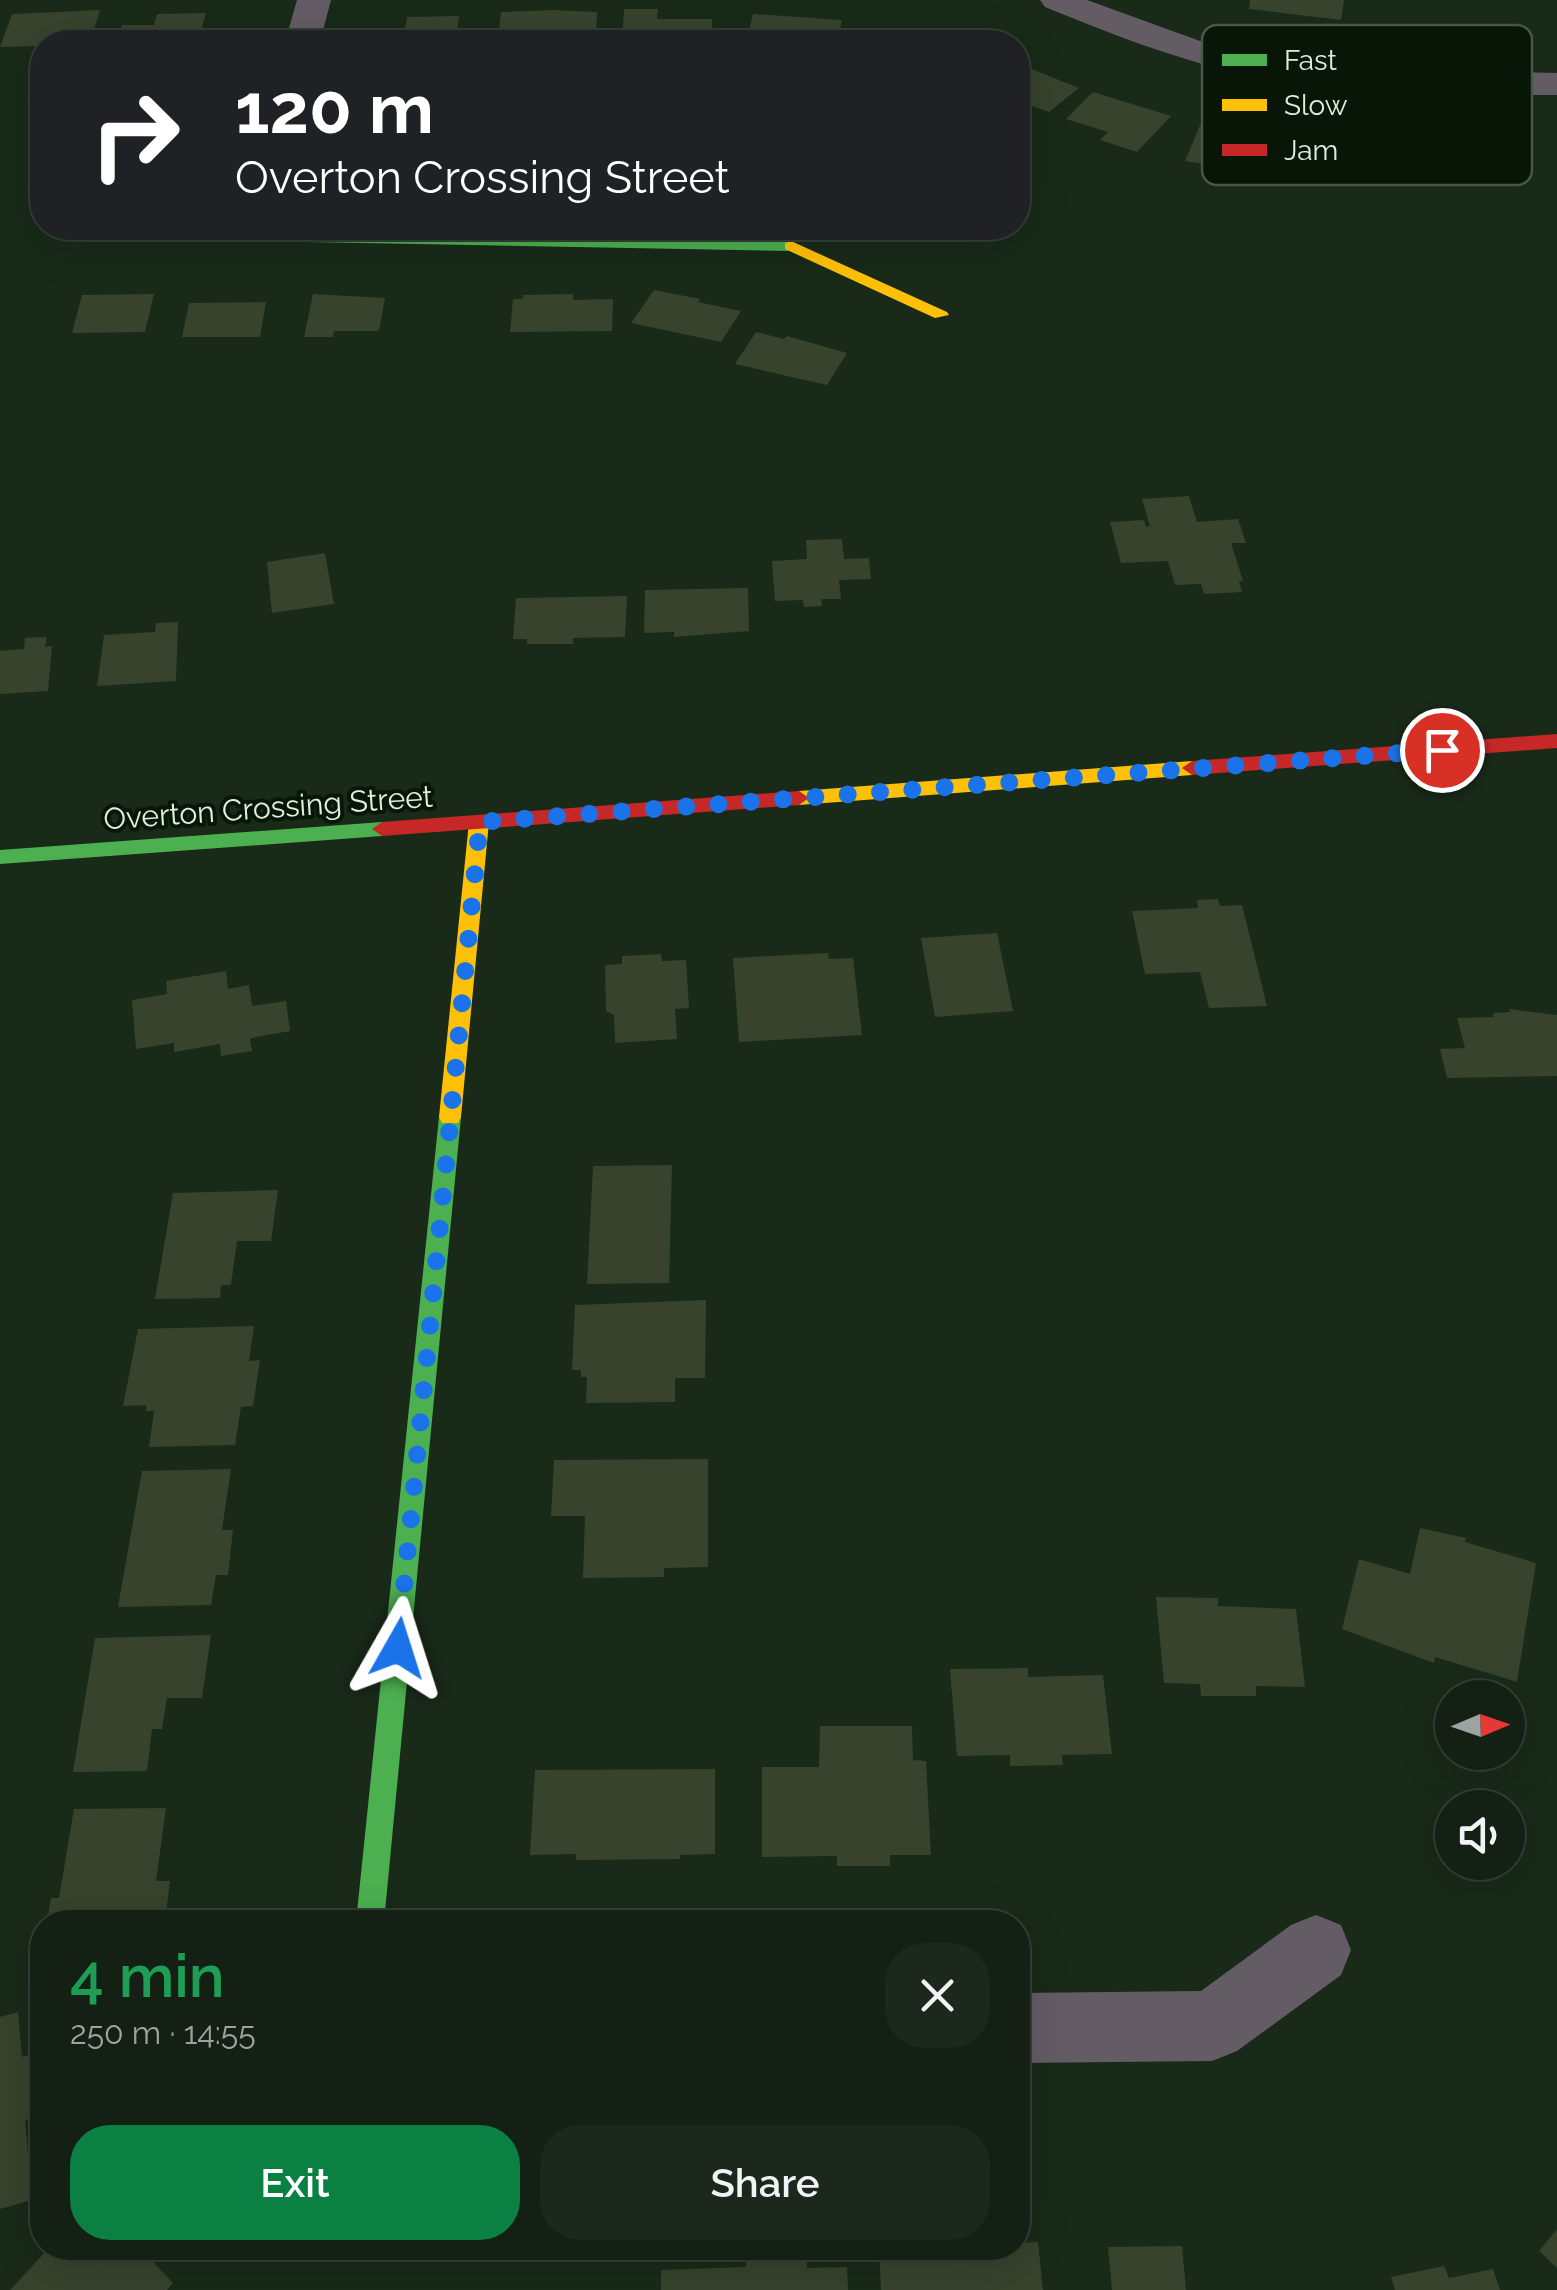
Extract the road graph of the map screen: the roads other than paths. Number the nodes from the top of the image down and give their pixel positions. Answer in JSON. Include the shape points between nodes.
{"nodes":[{"id":1,"x":314,"y":0,"type":"edge"},
{"id":2,"x":1057,"y":0,"type":"edge"},
{"id":3,"x":1127,"y":15,"type":"edge"},
{"id":4,"x":307,"y":30,"type":"edge"},
{"id":5,"x":1202,"y":44,"type":"edge"},
{"id":6,"x":624,"y":240,"type":"edge"},
{"id":7,"x":942,"y":315,"type":"dead end"},
{"id":8,"x":1557,"y":741,"type":"edge"},
{"id":9,"x":480,"y":822,"type":"junction"},
{"id":10,"x":0,"y":857,"type":"edge"},
{"id":11,"x":371,"y":1910,"type":"edge"},
{"id":12,"x":1316,"y":1950,"type":"dead end"},
{"id":13,"x":1030,"y":2028,"type":"edge"}],
"edges":[{"from":1,"to":4,"type":"street"},
{"from":2,"to":3,"type":"street"},
{"from":3,"to":5,"type":"street"},
{"from":6,"to":7,"type":"street","via":[[787,244]]},
{"from":8,"to":9,"type":"street","name":"Overton Crossing Street"},
{"from":9,"to":10,"type":"street","name":"Overton Crossing Street"},
{"from":9,"to":11,"type":"street"},
{"from":12,"to":13,"type":"street","via":[[1212,2026]]}]}
